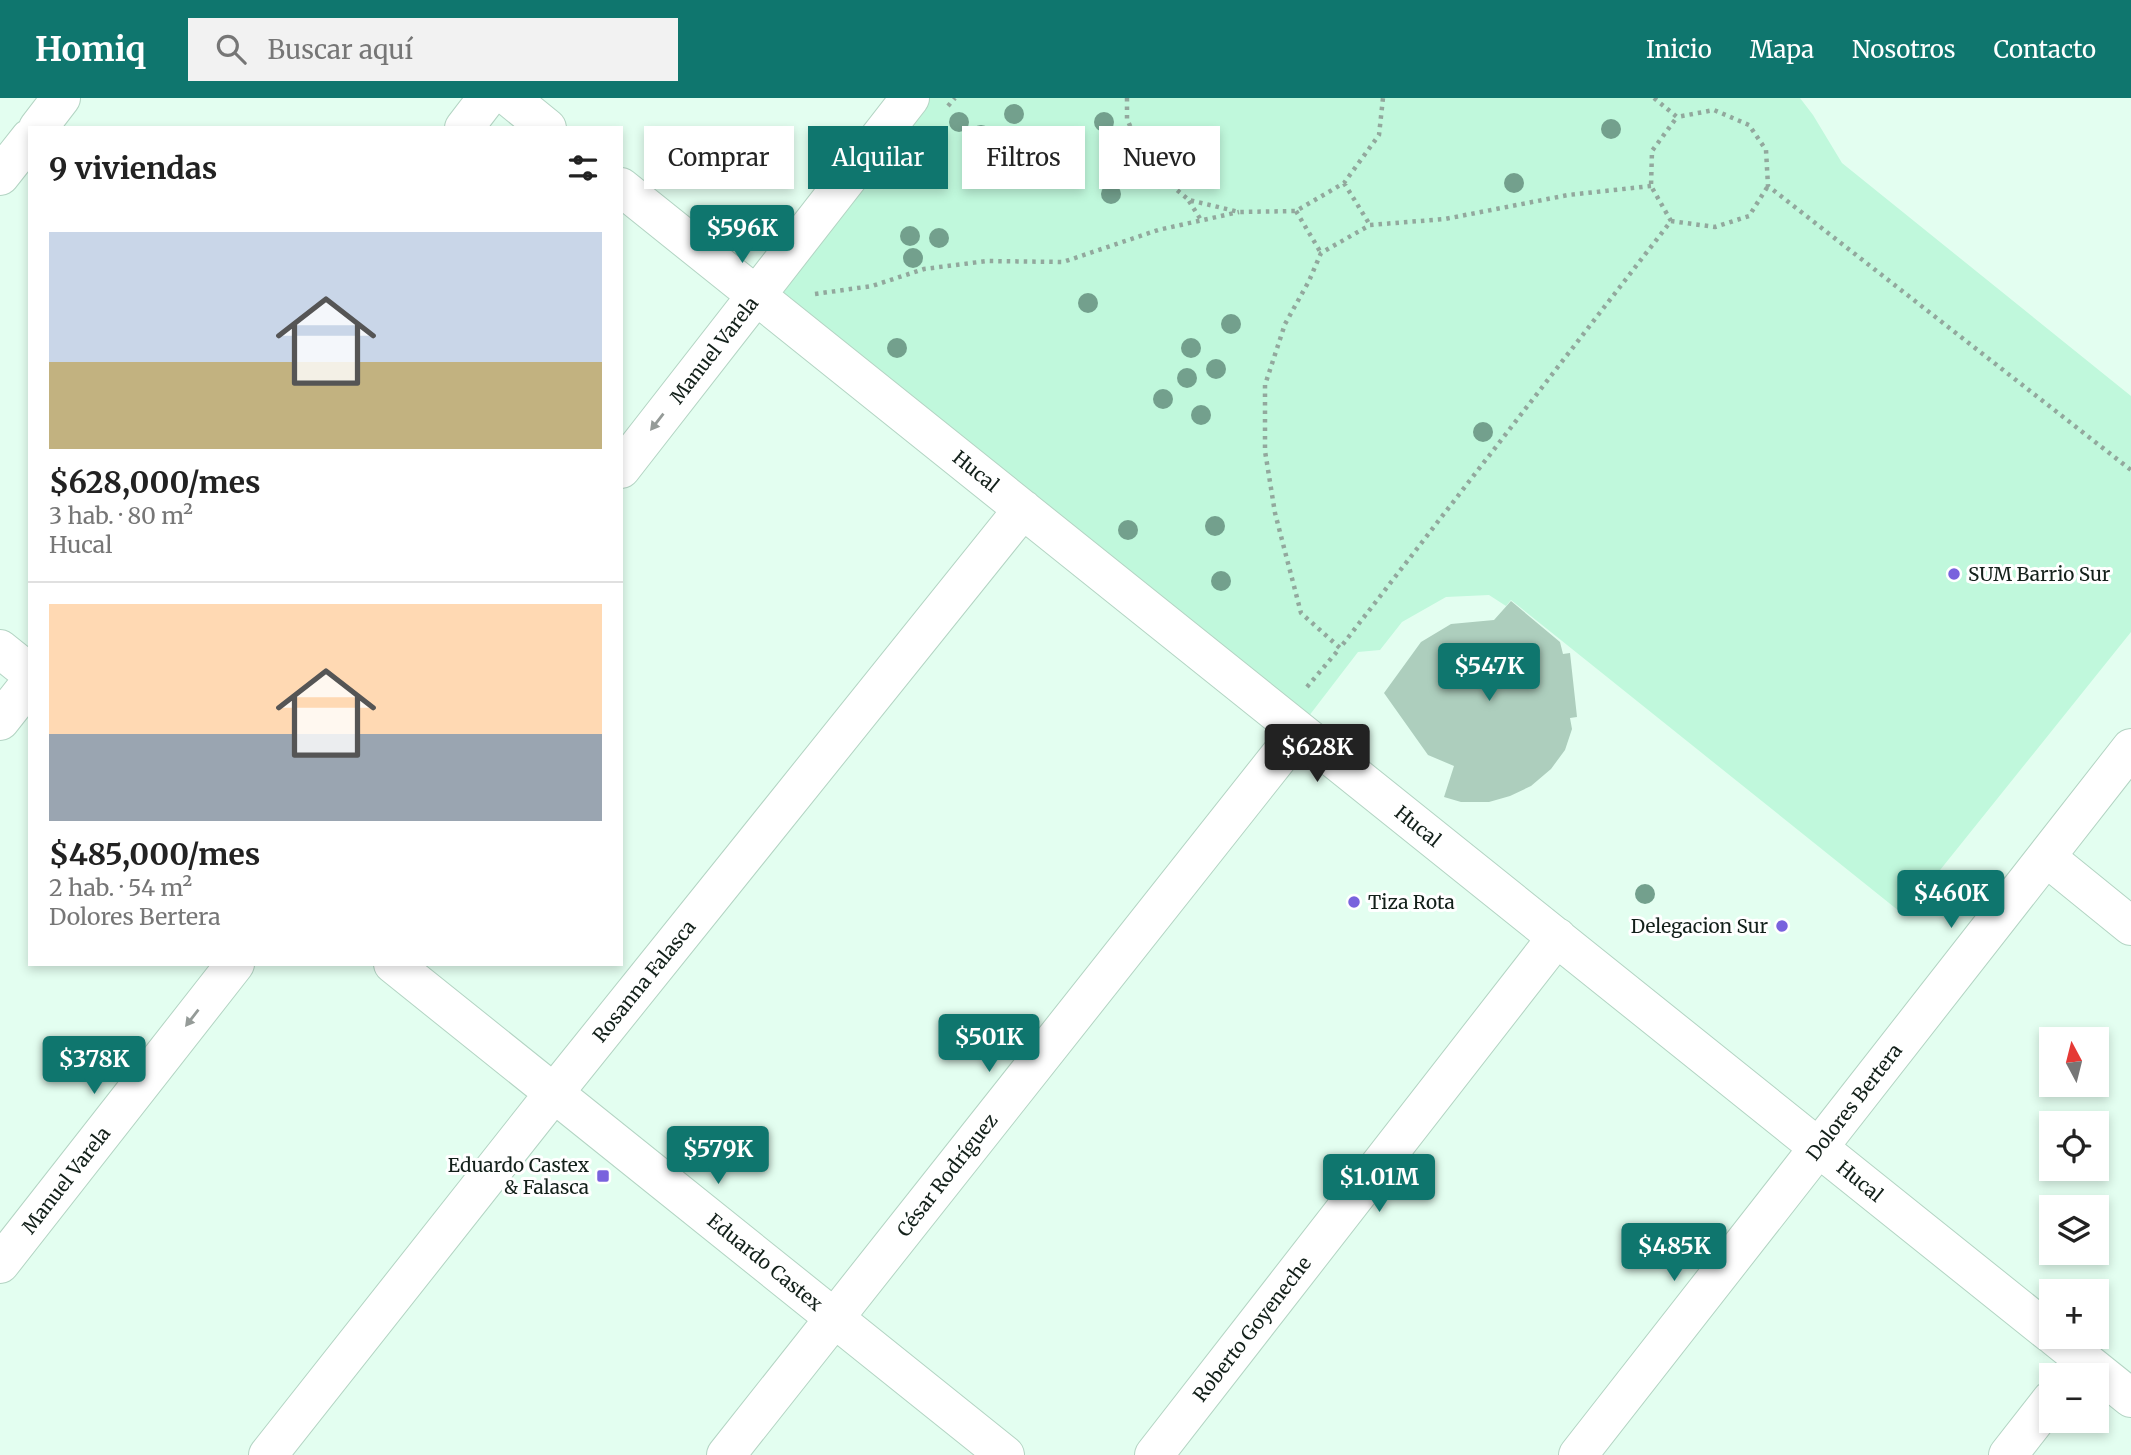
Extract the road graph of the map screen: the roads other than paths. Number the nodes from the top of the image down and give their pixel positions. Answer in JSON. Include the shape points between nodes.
{"nodes":[{"id":1,"x":61,"y":98,"type":"edge"},
{"id":2,"x":487,"y":98,"type":"edge"},
{"id":3,"x":510,"y":98,"type":"edge"},
{"id":4,"x":910,"y":98,"type":"edge"},
{"id":5,"x":40,"y":126,"type":"edge"},
{"id":6,"x":466,"y":126,"type":"edge"},
{"id":7,"x":545,"y":126,"type":"edge"},
{"id":8,"x":28,"y":141,"type":"edge"},
{"id":9,"x":0,"y":176,"type":"edge"},
{"id":10,"x":623,"y":189,"type":"edge"},
{"id":11,"x":756,"y":296,"type":"junction"},
{"id":12,"x":623,"y":466,"type":"edge"},
{"id":13,"x":1023,"y":509,"type":"junction"},
{"id":14,"x":0,"y":649,"type":"edge"},
{"id":15,"x":28,"y":671,"type":"edge"},
{"id":16,"x":28,"y":686,"type":"edge"},
{"id":17,"x":0,"y":721,"type":"edge"},
{"id":18,"x":1299,"y":731,"type":"junction"},
{"id":19,"x":2131,"y":748,"type":"edge"},
{"id":20,"x":2046,"y":858,"type":"junction"},
{"id":21,"x":2131,"y":926,"type":"edge"},
{"id":22,"x":1557,"y":937,"type":"junction"},
{"id":23,"x":232,"y":966,"type":"edge"},
{"id":24,"x":395,"y":966,"type":"edge"},
{"id":25,"x":554,"y":1093,"type":"junction"},
{"id":26,"x":1818,"y":1148,"type":"junction"},
{"id":27,"x":0,"y":1264,"type":"edge"},
{"id":28,"x":834,"y":1318,"type":"junction"},
{"id":29,"x":2065,"y":1352,"type":"edge"},
{"id":30,"x":2131,"y":1398,"type":"edge"},
{"id":31,"x":2039,"y":1415,"type":"edge"},
{"id":32,"x":268,"y":1455,"type":"edge"},
{"id":33,"x":726,"y":1455,"type":"edge"},
{"id":34,"x":1005,"y":1455,"type":"edge"},
{"id":35,"x":1154,"y":1455,"type":"edge"},
{"id":36,"x":1578,"y":1455,"type":"edge"},
{"id":37,"x":2008,"y":1455,"type":"edge"}],
"edges":[{"from":1,"to":5,"type":"street"},
{"from":2,"to":6,"type":"street"},
{"from":3,"to":7,"type":"street"},
{"from":4,"to":11,"type":"street","name":"Manuel Varela"},
{"from":8,"to":9,"type":"street"},
{"from":10,"to":11,"type":"street","name":"Hucal"},
{"from":11,"to":12,"type":"street","name":"Manuel Varela","one_way":true},
{"from":11,"to":13,"type":"street","name":"Hucal"},
{"from":13,"to":18,"type":"street","name":"Hucal"},
{"from":13,"to":25,"type":"street","name":"Rosanna Falasca"},
{"from":14,"to":15,"type":"street"},
{"from":16,"to":17,"type":"street"},
{"from":18,"to":22,"type":"street","name":"Hucal"},
{"from":18,"to":28,"type":"street","name":"César Rodríguez"},
{"from":19,"to":20,"type":"street","name":"Dolores Bertera"},
{"from":20,"to":21,"type":"street"},
{"from":20,"to":26,"type":"street","name":"Dolores Bertera"},
{"from":22,"to":26,"type":"street","name":"Hucal"},
{"from":22,"to":35,"type":"street","name":"Roberto Goyeneche"},
{"from":23,"to":27,"type":"street","name":"Manuel Varela","one_way":true},
{"from":24,"to":25,"type":"street","name":"Eduardo Castex"},
{"from":25,"to":28,"type":"street","name":"Eduardo Castex"},
{"from":25,"to":32,"type":"street","name":"Rosanna Falasca"},
{"from":26,"to":29,"type":"street","name":"Hucal"},
{"from":26,"to":36,"type":"street","name":"Dolores Bertera"},
{"from":28,"to":33,"type":"street","name":"César Rodríguez"},
{"from":28,"to":34,"type":"street","name":"Eduardo Castex"},
{"from":29,"to":30,"type":"street","name":"Hucal"},
{"from":31,"to":37,"type":"street"}]}
